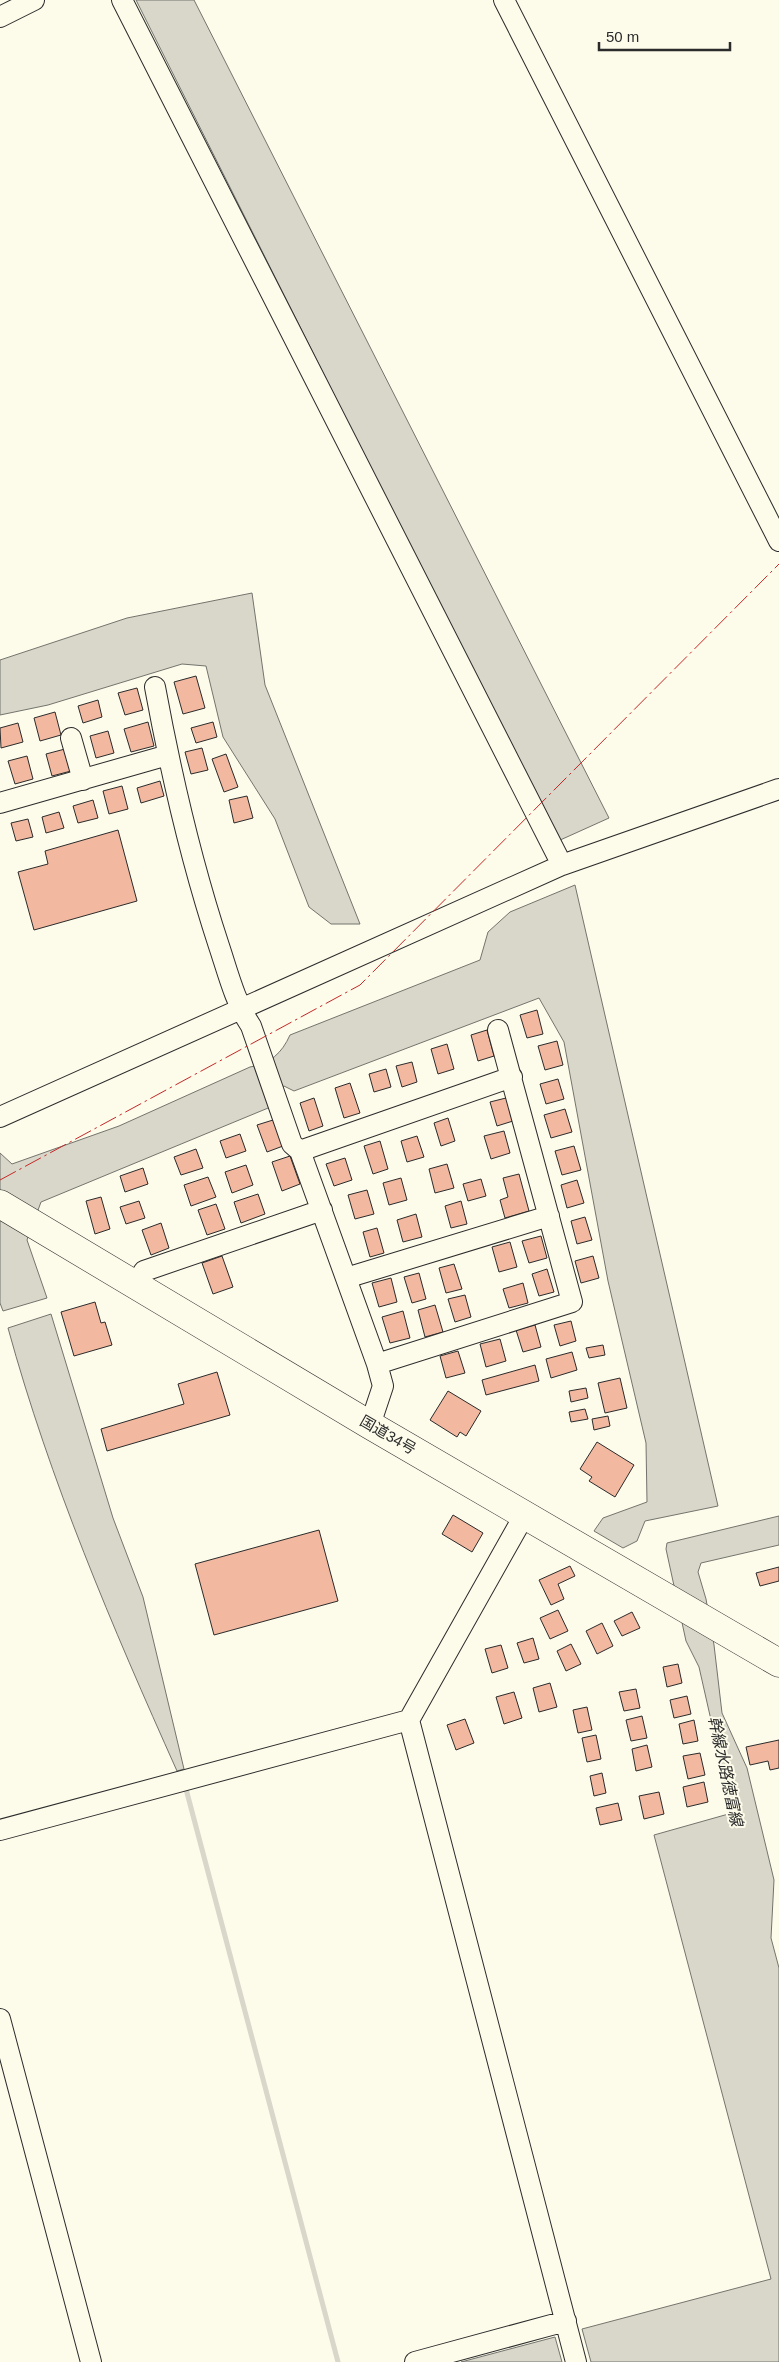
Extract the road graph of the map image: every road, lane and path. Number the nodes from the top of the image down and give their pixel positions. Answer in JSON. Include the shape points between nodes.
{"nodes":[{"id":1,"x":34,"y":0,"type":"edge"},
{"id":2,"x":122,"y":0,"type":"edge"},
{"id":3,"x":504,"y":0,"type":"edge"},
{"id":4,"x":0,"y":17,"type":"edge"},
{"id":5,"x":779,"y":541,"type":"edge"},
{"id":6,"x":155,"y":687,"type":"dead end"},
{"id":7,"x":71,"y":738,"type":"dead end"},
{"id":8,"x":168,"y":755,"type":"junction"},
{"id":9,"x":83,"y":780,"type":"junction"},
{"id":10,"x":779,"y":789,"type":"edge"},
{"id":11,"x":0,"y":803,"type":"edge"},
{"id":12,"x":562,"y":865,"type":"junction"},
{"id":13,"x":240,"y":1010,"type":"junction"},
{"id":14,"x":498,"y":1030,"type":"dead end"},
{"id":15,"x":512,"y":1077,"type":"junction"},
{"id":16,"x":0,"y":1117,"type":"edge"},
{"id":17,"x":300,"y":1151,"type":"junction"},
{"id":18,"x":0,"y":1204,"type":"edge"},
{"id":19,"x":322,"y":1210,"type":"junction"},
{"id":20,"x":549,"y":1216,"type":"junction"},
{"id":21,"x":346,"y":1278,"type":"junction"},
{"id":22,"x":135,"y":1285,"type":"junction"},
{"id":23,"x":377,"y":1364,"type":"junction"},
{"id":24,"x":370,"y":1425,"type":"junction"},
{"id":25,"x":525,"y":1514,"type":"junction"},
{"id":26,"x":779,"y":1663,"type":"edge"},
{"id":27,"x":409,"y":1720,"type":"junction"},
{"id":28,"x":0,"y":1830,"type":"edge"},
{"id":29,"x":0,"y":2019,"type":"edge"},
{"id":30,"x":566,"y":2321,"type":"junction"},
{"id":31,"x":576,"y":2361,"type":"edge"},
{"id":32,"x":91,"y":2362,"type":"edge"},
{"id":33,"x":415,"y":2362,"type":"edge"}],
"edges":[{"from":1,"to":4,"type":"street"},
{"from":2,"to":12,"type":"street"},
{"from":3,"to":5,"type":"street"},
{"from":6,"to":8,"type":"street"},
{"from":7,"to":9,"type":"street"},
{"from":8,"to":9,"type":"street"},
{"from":8,"to":13,"type":"street","via":[[204,898]]},
{"from":9,"to":11,"type":"street"},
{"from":10,"to":12,"type":"street"},
{"from":12,"to":13,"type":"street"},
{"from":13,"to":16,"type":"street"},
{"from":13,"to":17,"type":"street","via":[[252,1026],[292,1144]]},
{"from":14,"to":15,"type":"street"},
{"from":15,"to":17,"type":"street"},
{"from":15,"to":20,"type":"street"},
{"from":17,"to":19,"type":"street"},
{"from":18,"to":22,"type":"highway","name":"国道34号"},
{"from":19,"to":21,"type":"street"},
{"from":19,"to":22,"type":"street","via":[[144,1271]]},
{"from":20,"to":21,"type":"street"},
{"from":20,"to":23,"type":"street","via":[[572,1302]]},
{"from":21,"to":23,"type":"street"},
{"from":22,"to":24,"type":"highway","name":"国道34号"},
{"from":23,"to":24,"type":"street","via":[[383,1386]]},
{"from":24,"to":25,"type":"highway","name":"国道34号"},
{"from":25,"to":26,"type":"highway","name":"国道34号"},
{"from":25,"to":27,"type":"street"},
{"from":27,"to":28,"type":"street"},
{"from":27,"to":30,"type":"street"},
{"from":29,"to":32,"type":"street"},
{"from":30,"to":31,"type":"street"},
{"from":30,"to":33,"type":"street"}]}
